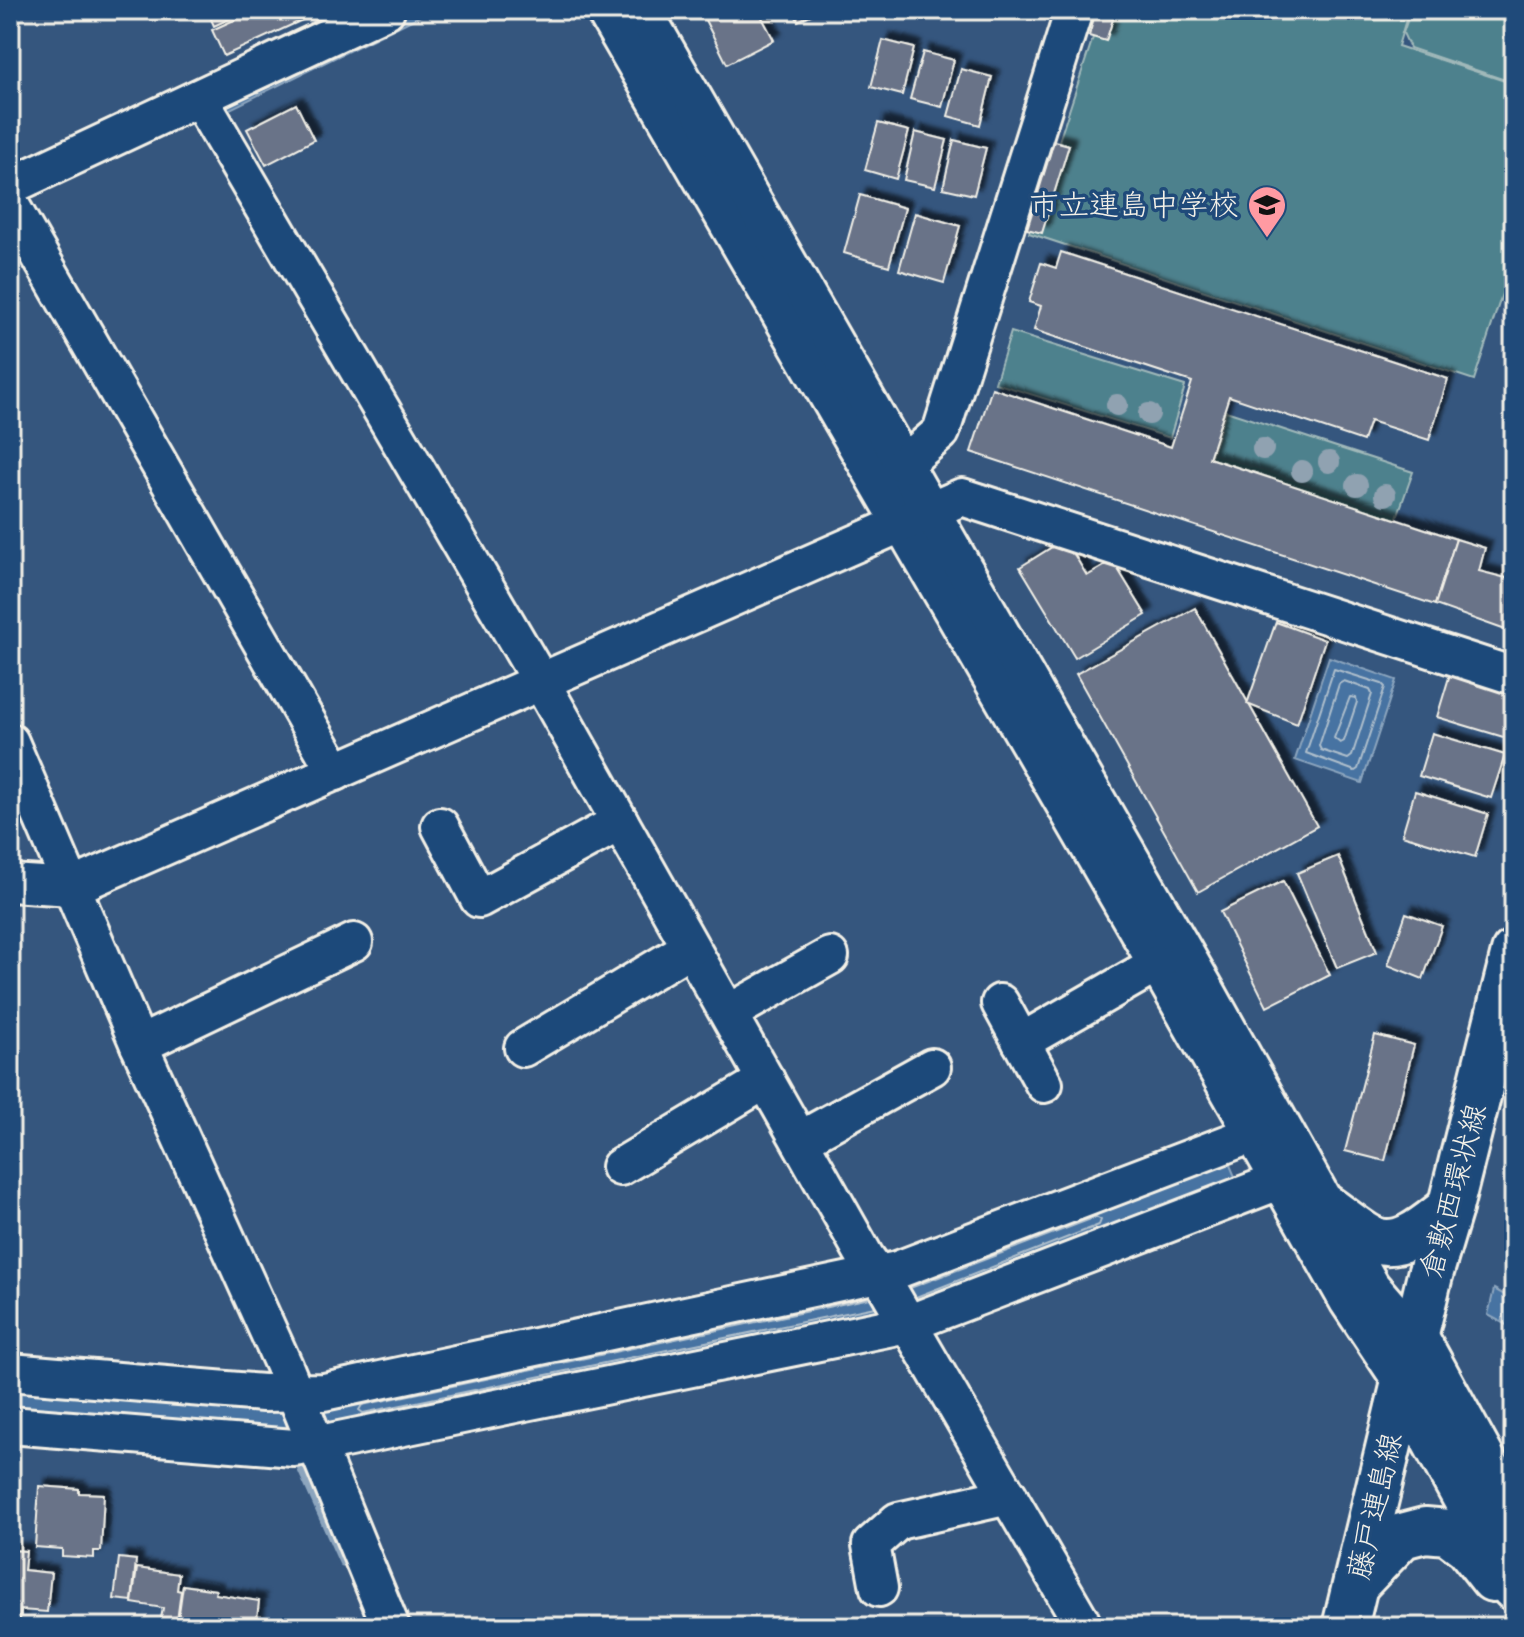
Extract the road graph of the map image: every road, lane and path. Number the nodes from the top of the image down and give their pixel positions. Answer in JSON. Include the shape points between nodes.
{"nodes":[{"id":1,"x":386,"y":10,"type":"edge"},
{"id":2,"x":604,"y":10,"type":"edge"},
{"id":3,"x":643,"y":10,"type":"edge"},
{"id":4,"x":1074,"y":10,"type":"edge"},
{"id":5,"x":199,"y":98,"type":"junction"},
{"id":6,"x":10,"y":186,"type":"edge"},
{"id":7,"x":10,"y":204,"type":"edge"},
{"id":8,"x":904,"y":464,"type":"junction"},
{"id":9,"x":915,"y":516,"type":"junction"},
{"id":10,"x":1514,"y":676,"type":"edge"},
{"id":11,"x":541,"y":682,"type":"junction"},
{"id":12,"x":10,"y":742,"type":"edge"},
{"id":13,"x":336,"y":772,"type":"junction"},
{"id":14,"x":620,"y":822,"type":"junction"},
{"id":15,"x":440,"y":826,"type":"dead end"},
{"id":16,"x":10,"y":883,"type":"edge"},
{"id":17,"x":72,"y":887,"type":"junction"},
{"id":18,"x":354,"y":942,"type":"dead end"},
{"id":19,"x":690,"y":948,"type":"junction"},
{"id":20,"x":1514,"y":952,"type":"edge"},
{"id":21,"x":830,"y":956,"type":"dead end"},
{"id":22,"x":1157,"y":964,"type":"junction"},
{"id":23,"x":1000,"y":1003,"type":"dead end"},
{"id":24,"x":729,"y":1013,"type":"junction"},
{"id":25,"x":1021,"y":1042,"type":"junction"},
{"id":26,"x":139,"y":1045,"type":"junction"},
{"id":27,"x":523,"y":1048,"type":"dead end"},
{"id":28,"x":932,"y":1067,"type":"dead end"},
{"id":29,"x":766,"y":1080,"type":"junction"},
{"id":30,"x":1044,"y":1084,"type":"dead end"},
{"id":31,"x":1253,"y":1134,"type":"junction"},
{"id":32,"x":800,"y":1140,"type":"junction"},
{"id":33,"x":620,"y":1167,"type":"dead end"},
{"id":34,"x":1279,"y":1181,"type":"junction"},
{"id":35,"x":1326,"y":1207,"type":"junction"},
{"id":36,"x":1450,"y":1208,"type":"junction"},
{"id":37,"x":892,"y":1299,"type":"junction"},
{"id":38,"x":1416,"y":1338,"type":"junction"},
{"id":39,"x":10,"y":1372,"type":"edge"},
{"id":40,"x":1404,"y":1385,"type":"junction"},
{"id":41,"x":305,"y":1420,"type":"junction"},
{"id":42,"x":10,"y":1425,"type":"edge"},
{"id":43,"x":1009,"y":1496,"type":"junction"},
{"id":44,"x":1514,"y":1517,"type":"edge"},
{"id":45,"x":1357,"y":1583,"type":"junction"},
{"id":46,"x":879,"y":1588,"type":"dead end"},
{"id":47,"x":1514,"y":1588,"type":"edge"},
{"id":48,"x":1514,"y":1606,"type":"edge"},
{"id":49,"x":391,"y":1627,"type":"edge"},
{"id":50,"x":1079,"y":1627,"type":"edge"},
{"id":51,"x":1345,"y":1627,"type":"edge"}],
"edges":[{"from":1,"to":5,"type":"street"},
{"from":2,"to":9,"type":"street"},
{"from":3,"to":8,"type":"street"},
{"from":4,"to":8,"type":"street","via":[[941,432]]},
{"from":5,"to":6,"type":"street"},
{"from":5,"to":11,"type":"street"},
{"from":7,"to":13,"type":"street"},
{"from":8,"to":9,"type":"street"},
{"from":9,"to":10,"type":"street","via":[[962,497]]},
{"from":9,"to":11,"type":"street"},
{"from":9,"to":22,"type":"street"},
{"from":9,"to":35,"type":"street","via":[[1191,962]]},
{"from":11,"to":13,"type":"street"},
{"from":11,"to":14,"type":"street"},
{"from":12,"to":17,"type":"street"},
{"from":13,"to":17,"type":"street"},
{"from":14,"to":15,"type":"street","via":[[479,899]]},
{"from":14,"to":19,"type":"street"},
{"from":16,"to":17,"type":"street"},
{"from":17,"to":26,"type":"street"},
{"from":18,"to":26,"type":"street"},
{"from":19,"to":24,"type":"street"},
{"from":19,"to":27,"type":"street"},
{"from":20,"to":36,"type":"main road","name":"倉敷西環状線"},
{"from":21,"to":24,"type":"street"},
{"from":22,"to":25,"type":"street"},
{"from":22,"to":31,"type":"street"},
{"from":23,"to":25,"type":"street"},
{"from":24,"to":29,"type":"street"},
{"from":25,"to":30,"type":"street"},
{"from":26,"to":41,"type":"street"},
{"from":28,"to":32,"type":"street"},
{"from":29,"to":32,"type":"street"},
{"from":29,"to":33,"type":"street"},
{"from":31,"to":34,"type":"street"},
{"from":31,"to":37,"type":"street","via":[[897,1270]]},
{"from":32,"to":37,"type":"street"},
{"from":34,"to":37,"type":"street"},
{"from":34,"to":40,"type":"street"},
{"from":35,"to":36,"type":"main road","via":[[1375,1240],[1390,1241],[1415,1234]]},
{"from":35,"to":38,"type":"street","via":[[1371,1286]]},
{"from":36,"to":38,"type":"main road","name":"倉敷西環状線"},
{"from":37,"to":41,"type":"street"},
{"from":37,"to":41,"type":"street","via":[[324,1392]]},
{"from":37,"to":43,"type":"street"},
{"from":38,"to":40,"type":"main road","name":"倉敷西環状線"},
{"from":38,"to":44,"type":"main road"},
{"from":39,"to":41,"type":"street"},
{"from":40,"to":45,"type":"main road","name":"藤戸連島線"},
{"from":40,"to":47,"type":"main road"},
{"from":41,"to":42,"type":"street","via":[[294,1448]]},
{"from":41,"to":49,"type":"street"},
{"from":43,"to":46,"type":"street","via":[[898,1521],[871,1545]]},
{"from":43,"to":50,"type":"street","via":[[1081,1621]]},
{"from":45,"to":48,"type":"main road","via":[[1402,1536],[1448,1532],[1468,1547]]},
{"from":45,"to":51,"type":"main road","name":"藤戸連島線"}]}
